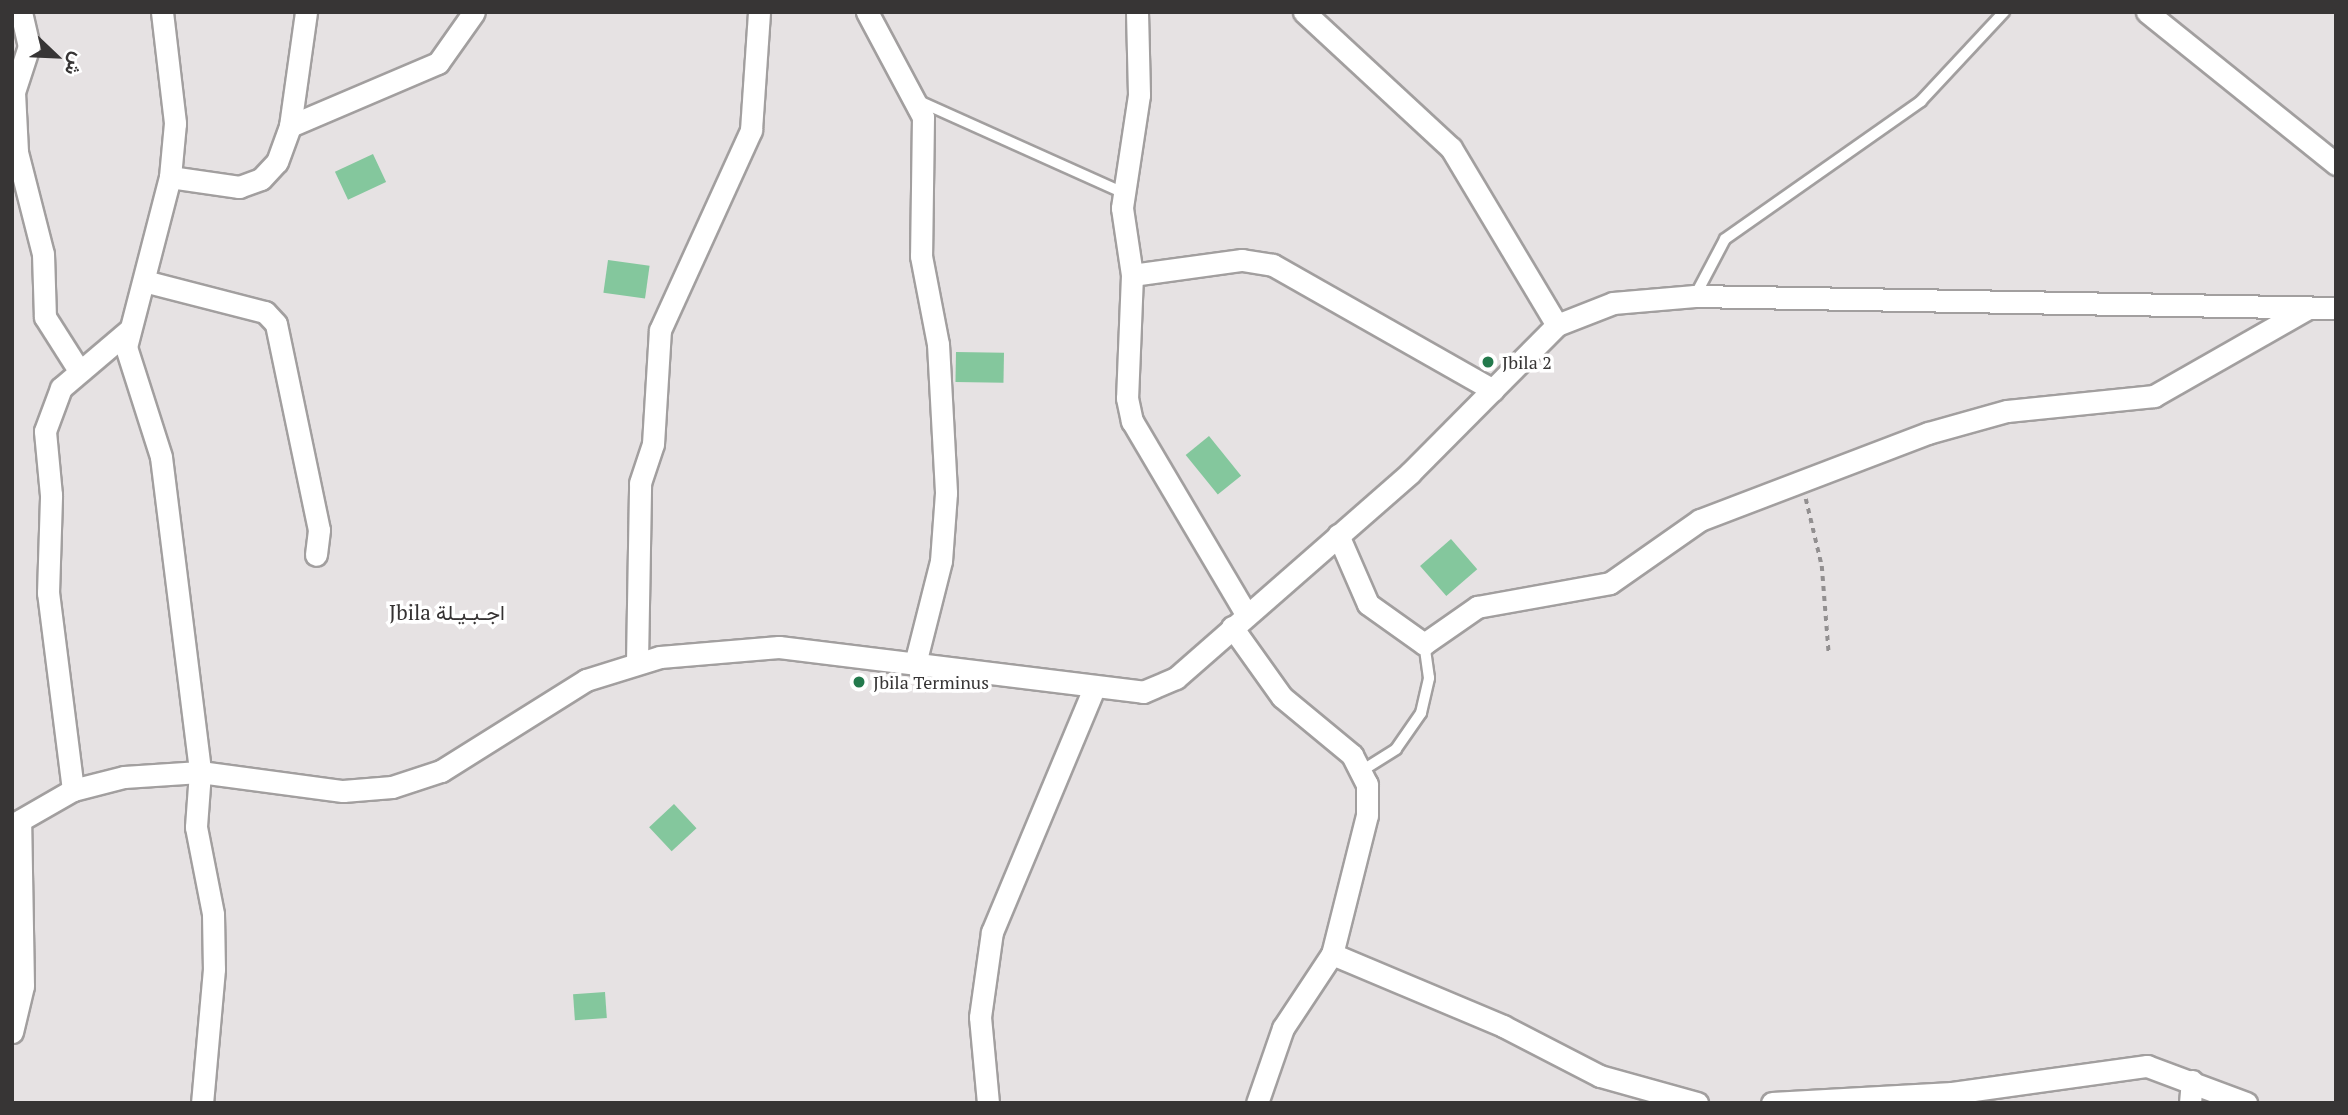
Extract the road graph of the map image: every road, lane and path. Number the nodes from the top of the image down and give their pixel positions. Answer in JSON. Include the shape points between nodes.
{"nodes":[{"id":1,"x":21,"y":12,"type":"edge"},
{"id":2,"x":162,"y":12,"type":"edge"},
{"id":3,"x":306,"y":12,"type":"edge"},
{"id":4,"x":474,"y":12,"type":"edge"},
{"id":5,"x":759,"y":12,"type":"edge"},
{"id":6,"x":867,"y":12,"type":"edge"},
{"id":7,"x":1137,"y":12,"type":"edge"},
{"id":8,"x":1304,"y":12,"type":"edge"},
{"id":9,"x":2004,"y":12,"type":"edge"},
{"id":10,"x":2147,"y":12,"type":"edge"},
{"id":11,"x":919,"y":101,"type":"junction"},
{"id":12,"x":290,"y":126,"type":"junction"},
{"id":13,"x":2336,"y":164,"type":"edge"},
{"id":14,"x":170,"y":177,"type":"junction"},
{"id":15,"x":1124,"y":192,"type":"junction"},
{"id":16,"x":1132,"y":275,"type":"junction"},
{"id":17,"x":144,"y":281,"type":"junction"},
{"id":18,"x":1695,"y":296,"type":"junction"},
{"id":19,"x":2310,"y":307,"type":"junction"},
{"id":20,"x":2336,"y":308,"type":"edge"},
{"id":21,"x":1557,"y":325,"type":"junction"},
{"id":22,"x":128,"y":331,"type":"junction"},
{"id":23,"x":78,"y":369,"type":"junction"},
{"id":24,"x":1493,"y":390,"type":"junction"},
{"id":25,"x":1802,"y":480,"type":"junction"},
{"id":26,"x":1338,"y":535,"type":"junction"},
{"id":27,"x":316,"y":555,"type":"dead end"},
{"id":28,"x":1239,"y":621,"type":"junction"},
{"id":29,"x":1424,"y":644,"type":"junction"},
{"id":30,"x":1829,"y":655,"type":"dead end"},
{"id":31,"x":637,"y":662,"type":"junction"},
{"id":32,"x":915,"y":664,"type":"junction"},
{"id":33,"x":1093,"y":690,"type":"junction"},
{"id":34,"x":1363,"y":770,"type":"junction"},
{"id":35,"x":200,"y":772,"type":"junction"},
{"id":36,"x":73,"y":790,"type":"junction"},
{"id":37,"x":16,"y":823,"type":"edge"},
{"id":38,"x":1332,"y":954,"type":"junction"},
{"id":39,"x":12,"y":1032,"type":"edge"},
{"id":40,"x":2192,"y":1080,"type":"junction"},
{"id":41,"x":202,"y":1103,"type":"edge"},
{"id":42,"x":988,"y":1103,"type":"edge"},
{"id":43,"x":1257,"y":1103,"type":"edge"},
{"id":44,"x":1697,"y":1103,"type":"edge"},
{"id":45,"x":1772,"y":1103,"type":"edge"},
{"id":46,"x":2190,"y":1103,"type":"edge"},
{"id":47,"x":2246,"y":1103,"type":"edge"}],
"edges":[{"from":1,"to":23,"type":"street","via":[[29,46],[14,92],[17,152],[43,254],[45,317]]},
{"from":2,"to":14,"type":"street","via":[[175,124]]},
{"from":3,"to":12,"type":"street"},
{"from":4,"to":12,"type":"street","via":[[438,63]]},
{"from":5,"to":31,"type":"street","via":[[751,130],[660,330],[653,444],[640,482]]},
{"from":6,"to":11,"type":"street"},
{"from":7,"to":15,"type":"street","via":[[1139,95]]},
{"from":8,"to":21,"type":"street","via":[[1451,148]]},
{"from":9,"to":18,"type":"lane","via":[[1921,101],[1725,239]]},
{"from":10,"to":13,"type":"street"},
{"from":11,"to":15,"type":"lane"},
{"from":11,"to":32,"type":"street","via":[[921,256],[937,344],[946,493],[941,561]]},
{"from":12,"to":14,"type":"street","via":[[277,162],[261,179],[239,187]]},
{"from":14,"to":17,"type":"street"},
{"from":15,"to":16,"type":"street"},
{"from":16,"to":24,"type":"street","via":[[1242,260],[1273,265]]},
{"from":16,"to":28,"type":"street","via":[[1125,376],[1132,421]]},
{"from":17,"to":22,"type":"street"},
{"from":17,"to":27,"type":"street","via":[[265,312],[276,324],[319,530]]},
{"from":18,"to":19,"type":"street"},
{"from":18,"to":21,"type":"street","via":[[1613,303]]},
{"from":19,"to":20,"type":"street"},
{"from":19,"to":25,"type":"street","via":[[2154,397],[2007,411]]},
{"from":21,"to":24,"type":"street"},
{"from":22,"to":23,"type":"street"},
{"from":22,"to":35,"type":"street","via":[[130,364],[167,496]]},
{"from":23,"to":36,"type":"street","via":[[61,388],[45,431],[48,593]]},
{"from":24,"to":26,"type":"street"},
{"from":25,"to":29,"type":"street","via":[[1700,520],[1610,583],[1477,607]]},
{"from":25,"to":30,"type":"path","via":[[1822,566]]},
{"from":26,"to":28,"type":"street"},
{"from":26,"to":29,"type":"street","via":[[1367,604]]},
{"from":28,"to":33,"type":"street","via":[[1176,678],[1143,692]]},
{"from":28,"to":34,"type":"street","via":[[1282,697]]},
{"from":29,"to":34,"type":"lane","via":[[1429,678],[1421,713],[1396,749]]},
{"from":31,"to":32,"type":"street","via":[[779,647]]},
{"from":31,"to":35,"type":"street","via":[[586,680],[441,771],[392,787],[343,791]]},
{"from":32,"to":33,"type":"street"},
{"from":33,"to":42,"type":"street","via":[[992,932],[980,1017]]},
{"from":34,"to":38,"type":"street","via":[[1367,816]]},
{"from":35,"to":36,"type":"street","via":[[124,777]]},
{"from":35,"to":41,"type":"street","via":[[196,827],[213,914],[214,969]]},
{"from":36,"to":37,"type":"street"},
{"from":37,"to":39,"type":"street","via":[[23,986]]},
{"from":38,"to":43,"type":"street","via":[[1283,1028]]},
{"from":38,"to":44,"type":"street","via":[[1503,1026],[1601,1076]]},
{"from":40,"to":45,"type":"street","via":[[2128,1067],[1979,1091]]},
{"from":40,"to":46,"type":"street"},
{"from":40,"to":47,"type":"street"}]}
